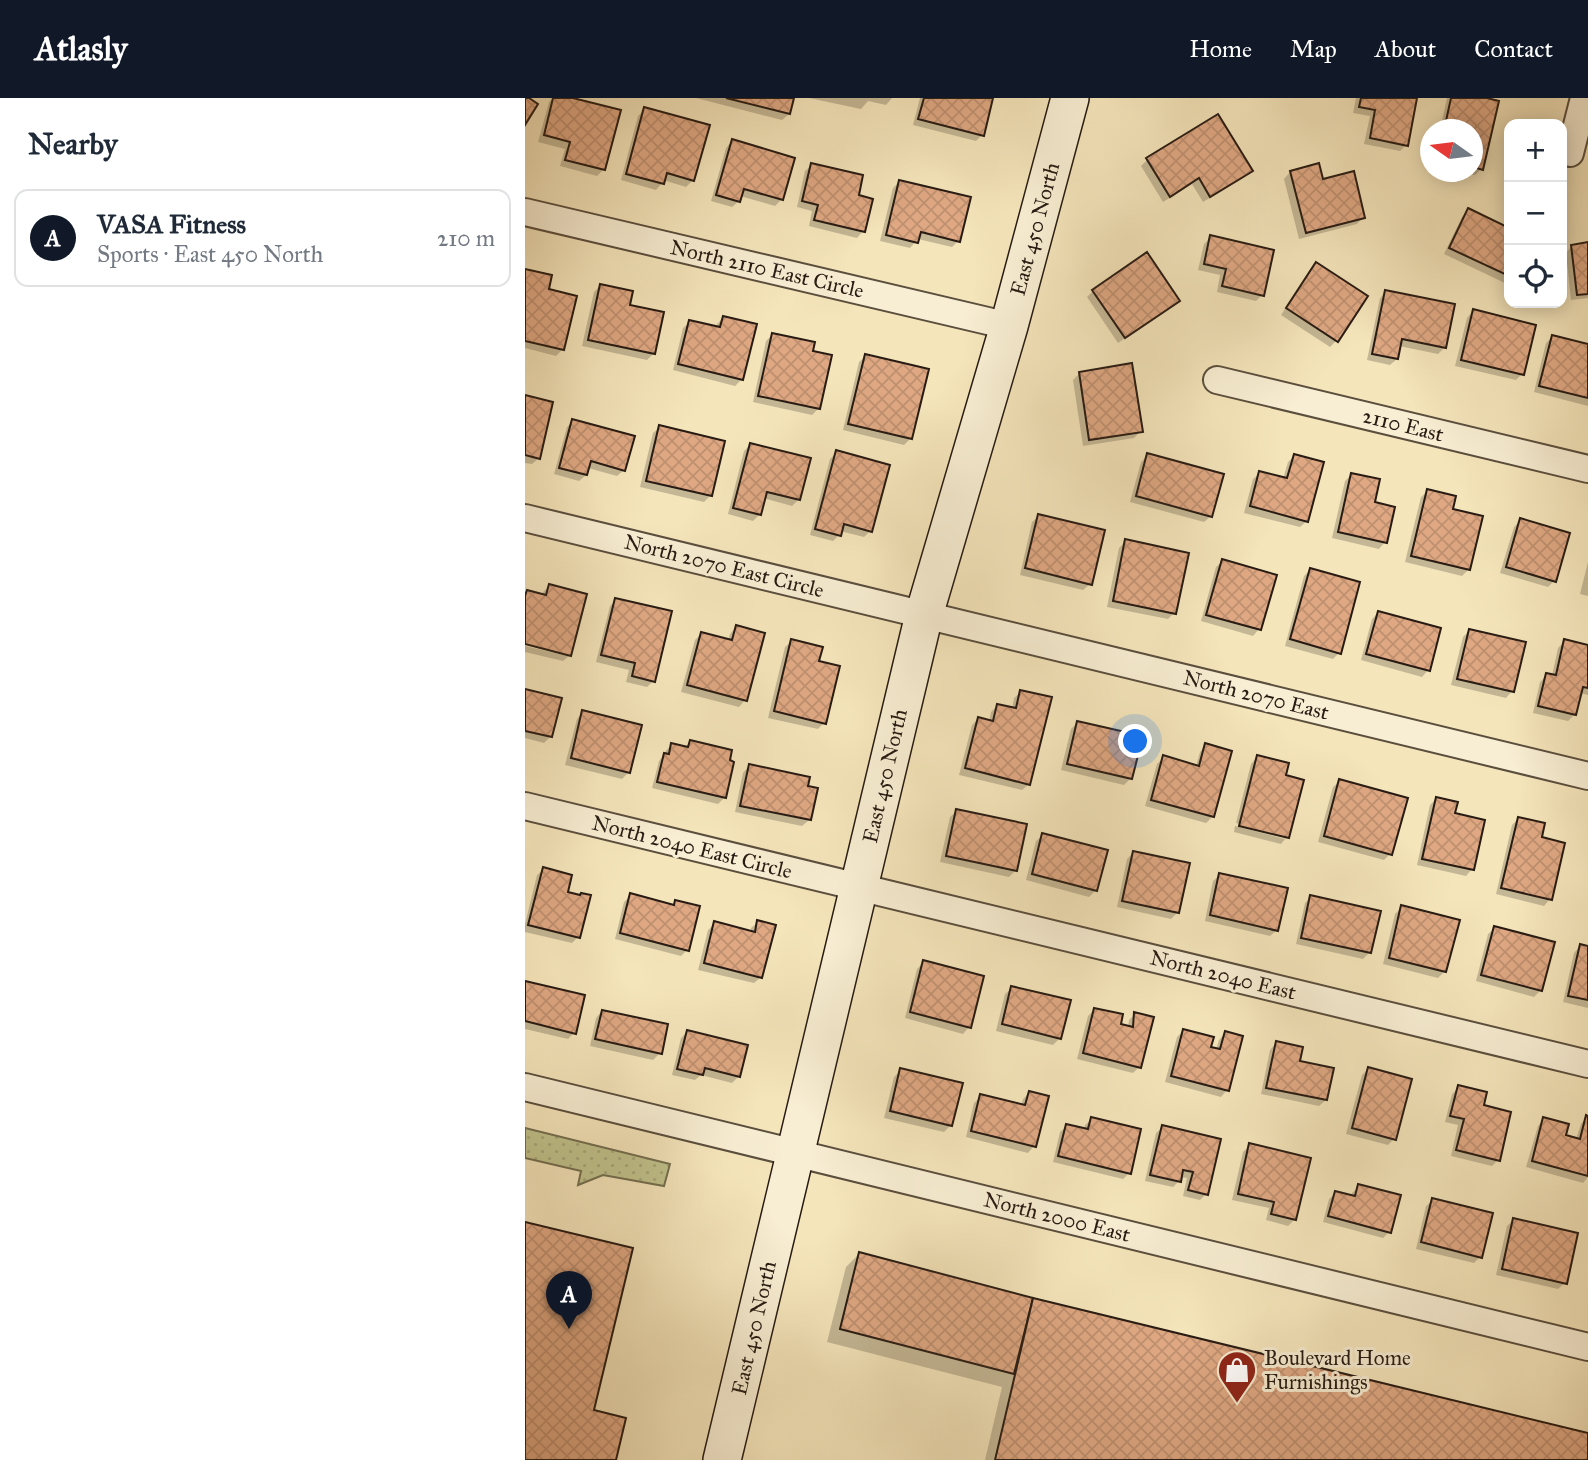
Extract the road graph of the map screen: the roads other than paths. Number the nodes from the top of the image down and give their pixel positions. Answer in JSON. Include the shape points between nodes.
{"nodes":[{"id":1,"x":1070,"y":98,"type":"edge"},
{"id":2,"x":1584,"y":98,"type":"edge"},
{"id":3,"x":1570,"y":153,"type":"dead end"},
{"id":4,"x":525,"y":212,"type":"edge"},
{"id":5,"x":1009,"y":326,"type":"junction"},
{"id":6,"x":1217,"y":380,"type":"dead end"},
{"id":7,"x":1588,"y":469,"type":"edge"},
{"id":8,"x":525,"y":518,"type":"edge"},
{"id":9,"x":924,"y":615,"type":"junction"},
{"id":10,"x":1588,"y":776,"type":"edge"},
{"id":11,"x":525,"y":806,"type":"edge"},
{"id":12,"x":859,"y":887,"type":"junction"},
{"id":13,"x":1588,"y":1064,"type":"edge"},
{"id":14,"x":525,"y":1087,"type":"edge"},
{"id":15,"x":796,"y":1153,"type":"junction"},
{"id":16,"x":1588,"y":1347,"type":"edge"},
{"id":17,"x":722,"y":1460,"type":"edge"}],
"edges":[{"from":1,"to":5,"type":"street","name":"East 450 North"},
{"from":2,"to":3,"type":"street"},
{"from":4,"to":5,"type":"street","name":"North 2110 East Circle"},
{"from":5,"to":9,"type":"street","name":"East 450 North"},
{"from":6,"to":7,"type":"street","name":"2110 East"},
{"from":8,"to":9,"type":"street","name":"North 2070 East Circle"},
{"from":9,"to":10,"type":"street","name":"North 2070 East"},
{"from":9,"to":12,"type":"street","name":"East 450 North"},
{"from":11,"to":12,"type":"street","name":"North 2040 East Circle"},
{"from":12,"to":13,"type":"street","name":"North 2040 East"},
{"from":12,"to":15,"type":"street","name":"East 450 North"},
{"from":14,"to":15,"type":"street","name":"North 2000 East"},
{"from":15,"to":16,"type":"street","name":"North 2000 East"},
{"from":15,"to":17,"type":"street","name":"East 450 North"}]}
